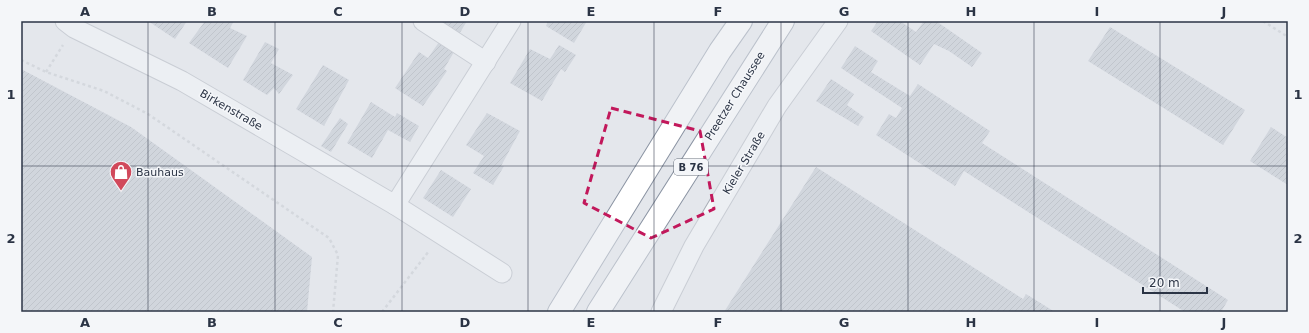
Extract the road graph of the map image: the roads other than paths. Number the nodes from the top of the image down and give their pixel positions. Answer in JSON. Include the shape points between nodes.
{"nodes":[{"id":1,"x":423,"y":21,"type":"edge"},
{"id":2,"x":511,"y":21,"type":"edge"},
{"id":3,"x":733,"y":21,"type":"edge"},
{"id":4,"x":741,"y":21,"type":"edge"},
{"id":5,"x":783,"y":21,"type":"edge"},
{"id":6,"x":838,"y":21,"type":"edge"},
{"id":7,"x":70,"y":24,"type":"edge"},
{"id":8,"x":720,"y":51,"type":"junction"},
{"id":9,"x":486,"y":62,"type":"junction"},
{"id":10,"x":395,"y":205,"type":"junction"},
{"id":11,"x":502,"y":273,"type":"dead end"},
{"id":12,"x":559,"y":312,"type":"edge"},
{"id":13,"x":598,"y":312,"type":"edge"},
{"id":14,"x":661,"y":312,"type":"edge"}],
"edges":[{"from":1,"to":9,"type":"street"},
{"from":2,"to":9,"type":"street"},
{"from":3,"to":8,"type":"highway"},
{"from":4,"to":8,"type":"highway"},
{"from":5,"to":13,"type":"highway","name":"Preetzer Chaussee","number":"B 76"},
{"from":6,"to":14,"type":"street","name":"Kieler Straße","via":[[777,106],[694,246]]},
{"from":7,"to":10,"type":"street","name":"Birkenstraße","via":[[182,81]]},
{"from":8,"to":12,"type":"highway"},
{"from":9,"to":10,"type":"street"},
{"from":10,"to":11,"type":"street","name":"Birkenstraße"}]}
